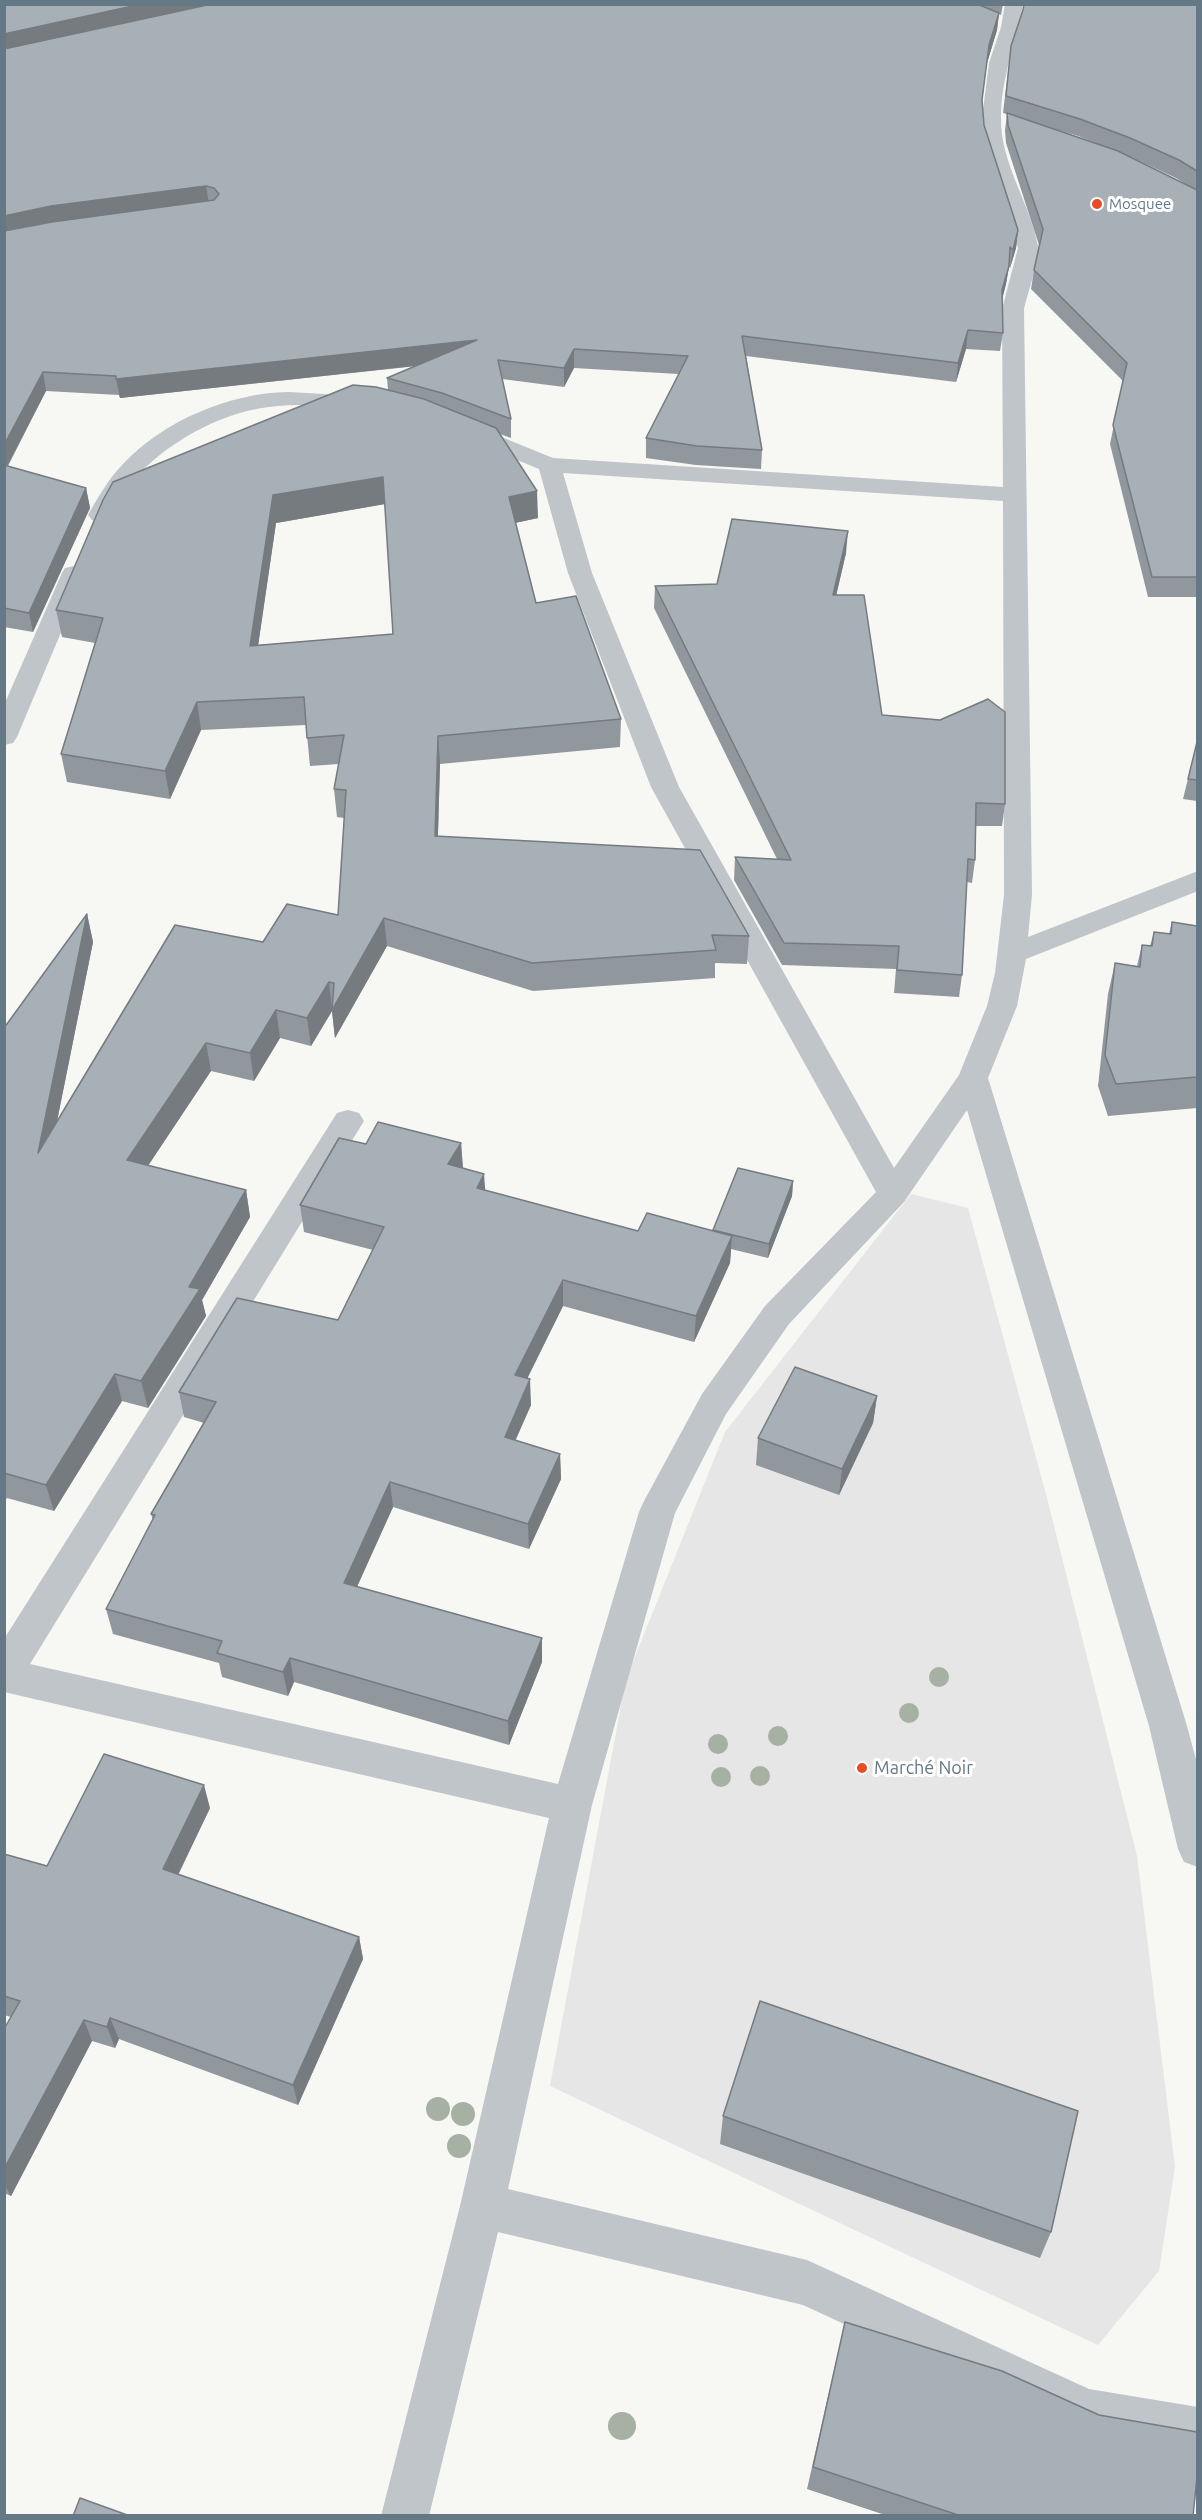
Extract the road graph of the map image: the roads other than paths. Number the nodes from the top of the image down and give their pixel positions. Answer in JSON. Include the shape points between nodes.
{"nodes":[{"id":1,"x":1014,"y":4,"type":"edge"},
{"id":2,"x":379,"y":404,"type":"edge"},
{"id":3,"x":445,"y":423,"type":"edge"},
{"id":4,"x":549,"y":465,"type":"junction"},
{"id":5,"x":1015,"y":495,"type":"junction"},
{"id":6,"x":4,"y":737,"type":"edge"},
{"id":7,"x":1197,"y":880,"type":"edge"},
{"id":8,"x":1012,"y":954,"type":"junction"},
{"id":9,"x":973,"y":1078,"type":"junction"},
{"id":10,"x":348,"y":1121,"type":"dead end"},
{"id":11,"x":893,"y":1194,"type":"junction"},
{"id":12,"x":4,"y":1674,"type":"edge"},
{"id":13,"x":572,"y":1805,"type":"junction"},
{"id":14,"x":1197,"y":1849,"type":"edge"},
{"id":15,"x":482,"y":2206,"type":"junction"},
{"id":16,"x":1197,"y":2431,"type":"edge"},
{"id":17,"x":405,"y":2516,"type":"edge"}],
"edges":[{"from":1,"to":5,"type":"street","via":[[1001,24],[998,63],[1002,121],[994,143],[1028,248],[1013,309]]},
{"from":2,"to":6,"type":"street","via":[[276,399],[235,407],[193,422],[140,461],[117,487],[87,542]]},
{"from":3,"to":4,"type":"street"},
{"from":4,"to":5,"type":"street"},
{"from":4,"to":11,"type":"street","via":[[580,573],[665,787]]},
{"from":5,"to":8,"type":"street","via":[[1018,895]]},
{"from":7,"to":8,"type":"street"},
{"from":8,"to":9,"type":"street","via":[[1002,1006]]},
{"from":9,"to":11,"type":"street"},
{"from":9,"to":14,"type":"street","via":[[1168,1726]]},
{"from":10,"to":12,"type":"street"},
{"from":11,"to":13,"type":"street","via":[[777,1315],[714,1404],[662,1502]]},
{"from":12,"to":13,"type":"street"},
{"from":13,"to":15,"type":"street"},
{"from":15,"to":16,"type":"street","via":[[807,2283],[1086,2412]]},
{"from":15,"to":17,"type":"street"}]}
